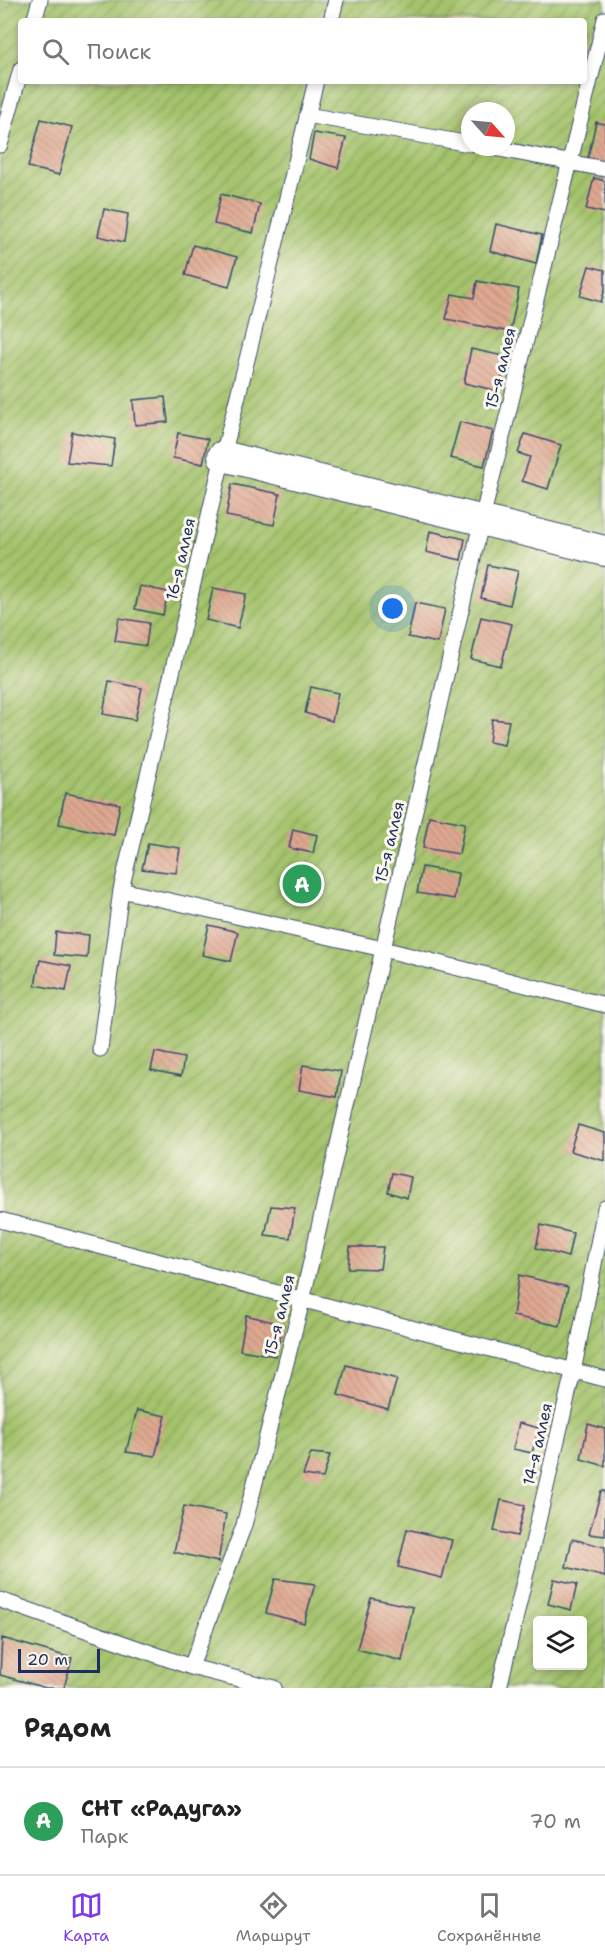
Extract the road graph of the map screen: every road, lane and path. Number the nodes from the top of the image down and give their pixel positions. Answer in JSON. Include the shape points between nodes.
{"nodes":[{"id":1,"x":40,"y":0,"type":"edge"},
{"id":2,"x":336,"y":0,"type":"edge"},
{"id":3,"x":35,"y":18,"type":"edge"},
{"id":4,"x":332,"y":18,"type":"edge"},
{"id":5,"x":605,"y":19,"type":"edge"},
{"id":6,"x":18,"y":80,"type":"edge"},
{"id":7,"x":314,"y":84,"type":"edge"},
{"id":8,"x":307,"y":115,"type":"junction"},
{"id":9,"x":461,"y":142,"type":"edge"},
{"id":10,"x":0,"y":145,"type":"edge"},
{"id":11,"x":515,"y":152,"type":"edge"},
{"id":12,"x":568,"y":161,"type":"junction"},
{"id":13,"x":605,"y":169,"type":"edge"},
{"id":14,"x":223,"y":456,"type":"junction"},
{"id":15,"x":482,"y":519,"type":"junction"},
{"id":16,"x":605,"y":551,"type":"edge"},
{"id":17,"x":121,"y":890,"type":"junction"},
{"id":18,"x":383,"y":949,"type":"junction"},
{"id":19,"x":605,"y":1005,"type":"edge"},
{"id":20,"x":100,"y":1049,"type":"dead end"},
{"id":21,"x":605,"y":1208,"type":"edge"},
{"id":22,"x":0,"y":1220,"type":"edge"},
{"id":23,"x":302,"y":1301,"type":"junction"},
{"id":24,"x":573,"y":1372,"type":"junction"},
{"id":25,"x":605,"y":1379,"type":"edge"},
{"id":26,"x":0,"y":1600,"type":"edge"},
{"id":27,"x":191,"y":1667,"type":"junction"},
{"id":28,"x":274,"y":1688,"type":"edge"},
{"id":29,"x":499,"y":1688,"type":"edge"}],
"edges":[{"from":1,"to":3,"type":"lane"},
{"from":2,"to":4,"type":"lane"},
{"from":5,"to":12,"type":"lane","name":"15-я аллея"},
{"from":6,"to":10,"type":"lane"},
{"from":7,"to":8,"type":"lane","name":"16-я аллея"},
{"from":8,"to":9,"type":"lane"},
{"from":8,"to":14,"type":"lane","name":"16-я аллея"},
{"from":11,"to":12,"type":"lane"},
{"from":12,"to":13,"type":"lane"},
{"from":12,"to":15,"type":"lane","name":"15-я аллея"},
{"from":14,"to":15,"type":"street"},
{"from":14,"to":17,"type":"lane","name":"16-я аллея"},
{"from":15,"to":16,"type":"street"},
{"from":15,"to":18,"type":"lane","name":"15-я аллея"},
{"from":17,"to":18,"type":"lane"},
{"from":17,"to":20,"type":"lane","name":"16-я аллея"},
{"from":18,"to":19,"type":"lane"},
{"from":18,"to":23,"type":"lane","name":"15-я аллея"},
{"from":21,"to":24,"type":"lane","name":"14-я аллея"},
{"from":22,"to":23,"type":"lane"},
{"from":23,"to":24,"type":"lane"},
{"from":23,"to":27,"type":"lane","name":"15-я аллея","via":[[244,1525]]},
{"from":24,"to":25,"type":"lane"},
{"from":24,"to":29,"type":"lane","name":"14-я аллея"},
{"from":26,"to":27,"type":"lane"},
{"from":27,"to":28,"type":"lane"}]}
